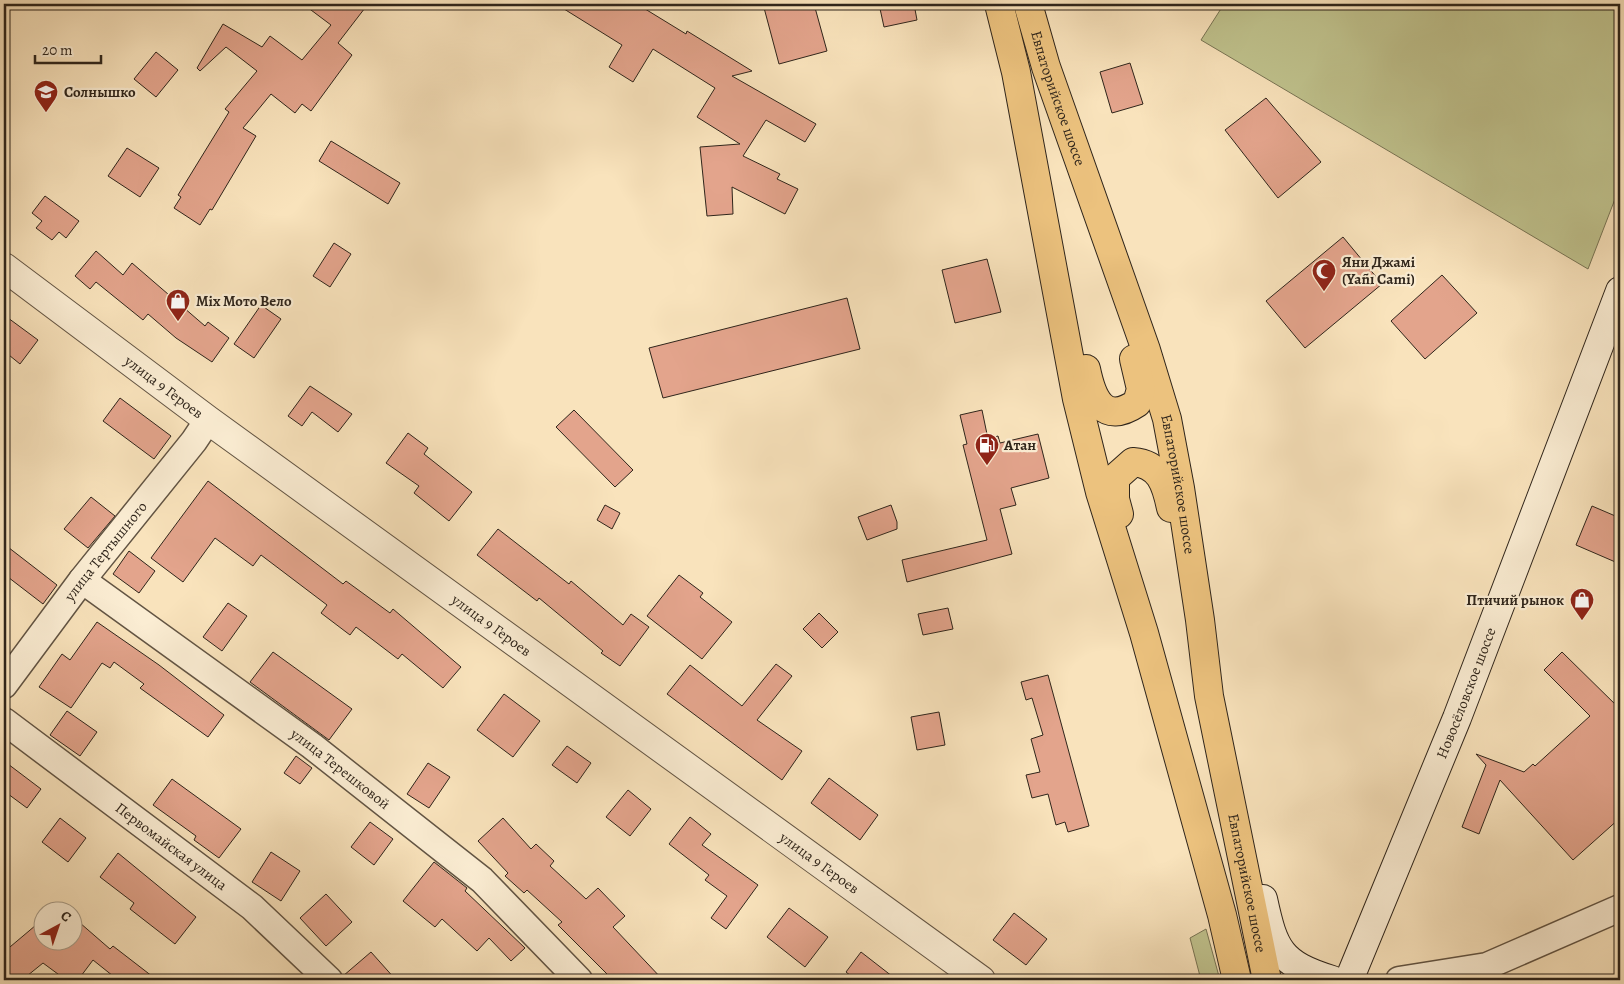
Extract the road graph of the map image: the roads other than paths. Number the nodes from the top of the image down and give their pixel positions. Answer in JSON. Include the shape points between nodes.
{"nodes":[{"id":1,"x":998,"y":4,"type":"edge"},
{"id":2,"x":1028,"y":4,"type":"edge"},
{"id":3,"x":1111,"y":252,"type":"junction"},
{"id":4,"x":4,"y":267,"type":"edge"},
{"id":5,"x":1620,"y":291,"type":"edge"},
{"id":6,"x":1065,"y":334,"type":"junction"},
{"id":7,"x":208,"y":420,"type":"junction"},
{"id":8,"x":82,"y":580,"type":"junction"},
{"id":9,"x":1139,"y":618,"type":"junction"},
{"id":10,"x":1200,"y":620,"type":"junction"},
{"id":11,"x":4,"y":685,"type":"edge"},
{"id":12,"x":1208,"y":696,"type":"junction"},
{"id":13,"x":4,"y":721,"type":"edge"},
{"id":14,"x":1620,"y":908,"type":"edge"},
{"id":15,"x":330,"y":980,"type":"edge"},
{"id":16,"x":579,"y":980,"type":"edge"},
{"id":17,"x":981,"y":980,"type":"edge"},
{"id":18,"x":1237,"y":980,"type":"edge"},
{"id":19,"x":1267,"y":980,"type":"edge"},
{"id":20,"x":1332,"y":980,"type":"edge"},
{"id":21,"x":1349,"y":980,"type":"edge"},
{"id":22,"x":1399,"y":980,"type":"edge"}],
"edges":[{"from":1,"to":6,"type":"main road","name":"Евпаторийское шоссе","via":[[1016,72]]},
{"from":2,"to":3,"type":"main road","name":"Евпаторийское шоссе","via":[[1046,67]]},
{"from":3,"to":6,"type":"main road","via":[[1110,278],[1141,389],[1137,402],[1126,410],[1114,411],[1098,404],[1077,346]]},
{"from":3,"to":10,"type":"main road","name":"Евпаторийское шоссе","via":[[1167,419]]},
{"from":4,"to":7,"type":"street","name":"улица 9 Героев"},
{"from":5,"to":21,"type":"street","name":"Новосёловское шоссе","via":[[1456,718]]},
{"from":6,"to":9,"type":"main road","name":"Евпаторийское шоссе","via":[[1100,492]]},
{"from":7,"to":8,"type":"street","name":"улица Тертышного"},
{"from":7,"to":17,"type":"street","name":"улица 9 Героев"},
{"from":8,"to":11,"type":"street","name":"улица Тертышного"},
{"from":8,"to":16,"type":"street","name":"улица Терешковой","via":[[312,746],[482,880]]},
{"from":9,"to":10,"type":"main road","via":[[1141,588],[1115,499],[1115,478],[1133,462],[1145,463],[1161,476],[1177,533],[1183,580]]},
{"from":9,"to":18,"type":"main road","name":"Евпаторийское шоссе"},
{"from":10,"to":12,"type":"main road","name":"Евпаторийское шоссе"},
{"from":12,"to":19,"type":"main road","name":"Евпаторийское шоссе"},
{"from":12,"to":20,"type":"street","via":[[1230,747],[1270,932],[1282,954],[1296,966]]},
{"from":13,"to":15,"type":"street","name":"Первомайская улица","via":[[252,907]]},
{"from":14,"to":22,"type":"street","via":[[1487,966]]}]}
